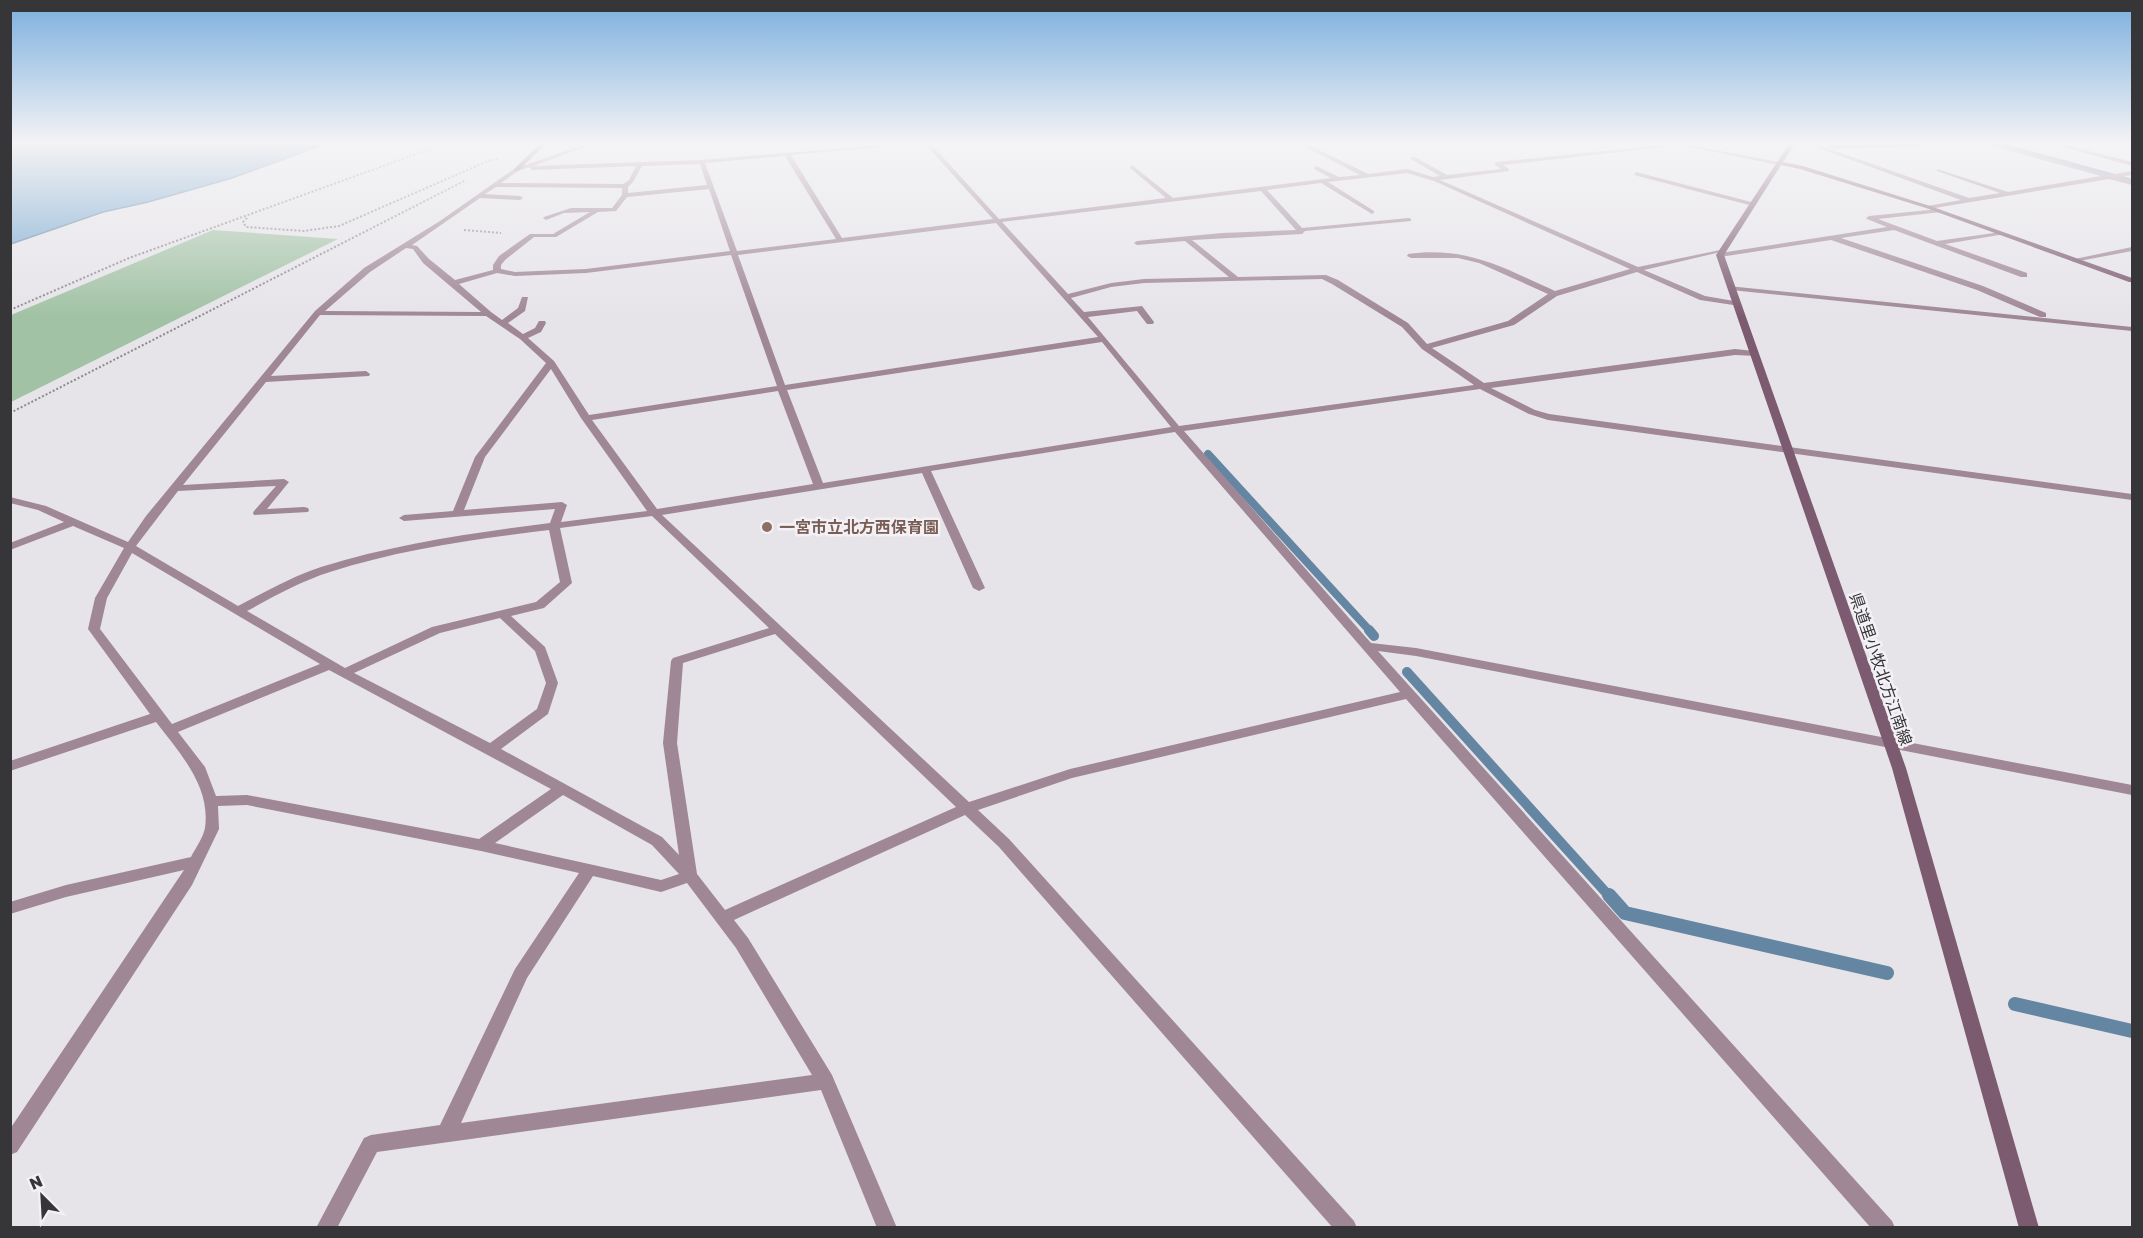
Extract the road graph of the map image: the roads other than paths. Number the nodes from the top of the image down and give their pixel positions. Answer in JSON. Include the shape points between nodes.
{"nodes":[{"id":1,"x":471,"y":202,"type":"edge"},
{"id":2,"x":620,"y":202,"type":"edge"},
{"id":3,"x":717,"y":202,"type":"edge"},
{"id":4,"x":818,"y":202,"type":"edge"},
{"id":5,"x":981,"y":202,"type":"edge"},
{"id":6,"x":1157,"y":202,"type":"edge"},
{"id":7,"x":1274,"y":202,"type":"edge"},
{"id":8,"x":1355,"y":202,"type":"edge"},
{"id":9,"x":1485,"y":202,"type":"edge"},
{"id":10,"x":1744,"y":202,"type":"edge"},
{"id":11,"x":1911,"y":202,"type":"edge"},
{"id":12,"x":1959,"y":202,"type":"edge"},
{"id":13,"x":1753,"y":204,"type":"joint"},
{"id":14,"x":1928,"y":207,"type":"junction"},
{"id":15,"x":597,"y":210,"type":"junction"},
{"id":16,"x":1939,"y":211,"type":"junction"},
{"id":17,"x":1372,"y":212,"type":"dead end"},
{"id":18,"x":546,"y":218,"type":"dead end"},
{"id":19,"x":1409,"y":220,"type":"dead end"},
{"id":20,"x":998,"y":221,"type":"junction"},
{"id":21,"x":1893,"y":228,"type":"junction"},
{"id":22,"x":1299,"y":230,"type":"junction"},
{"id":23,"x":1999,"y":233,"type":"junction"},
{"id":24,"x":1833,"y":238,"type":"junction"},
{"id":25,"x":840,"y":240,"type":"junction"},
{"id":26,"x":1188,"y":240,"type":"junction"},
{"id":27,"x":1137,"y":243,"type":"dead end"},
{"id":28,"x":1934,"y":243,"type":"junction"},
{"id":29,"x":404,"y":246,"type":"junction"},
{"id":30,"x":2133,"y":249,"type":"edge"},
{"id":31,"x":736,"y":253,"type":"junction"},
{"id":32,"x":1721,"y":253,"type":"junction"},
{"id":33,"x":1411,"y":256,"type":"dead end"},
{"id":34,"x":2074,"y":260,"type":"junction"},
{"id":35,"x":1637,"y":269,"type":"junction"},
{"id":36,"x":497,"y":271,"type":"junction"},
{"id":37,"x":2024,"y":276,"type":"dead end"},
{"id":38,"x":1236,"y":278,"type":"junction"},
{"id":39,"x":2133,"y":280,"type":"edge"},
{"id":40,"x":454,"y":283,"type":"junction"},
{"id":41,"x":1731,"y":288,"type":"junction"},
{"id":42,"x":1554,"y":294,"type":"junction"},
{"id":43,"x":1066,"y":297,"type":"junction"},
{"id":44,"x":525,"y":299,"type":"dead end"},
{"id":45,"x":1737,"y":304,"type":"junction"},
{"id":46,"x":318,"y":313,"type":"junction"},
{"id":47,"x":488,"y":314,"type":"junction"},
{"id":48,"x":1082,"y":315,"type":"junction"},
{"id":49,"x":2055,"y":320,"type":"junction"},
{"id":50,"x":1150,"y":322,"type":"dead end"},
{"id":51,"x":503,"y":323,"type":"junction"},
{"id":52,"x":542,"y":323,"type":"dead end"},
{"id":53,"x":2133,"y":329,"type":"edge"},
{"id":54,"x":523,"y":337,"type":"junction"},
{"id":55,"x":1104,"y":339,"type":"junction"},
{"id":56,"x":1425,"y":347,"type":"junction"},
{"id":57,"x":1754,"y":354,"type":"junction"},
{"id":58,"x":551,"y":363,"type":"junction"},
{"id":59,"x":366,"y":374,"type":"dead end"},
{"id":60,"x":266,"y":379,"type":"junction"},
{"id":61,"x":1483,"y":387,"type":"junction"},
{"id":62,"x":780,"y":388,"type":"junction"},
{"id":63,"x":586,"y":418,"type":"junction"},
{"id":64,"x":1177,"y":429,"type":"junction"},
{"id":65,"x":1787,"y":450,"type":"junction"},
{"id":66,"x":925,"y":469,"type":"junction"},
{"id":67,"x":819,"y":486,"type":"junction"},
{"id":68,"x":176,"y":488,"type":"junction"},
{"id":69,"x":2133,"y":497,"type":"edge"},
{"id":70,"x":10,"y":500,"type":"edge"},
{"id":71,"x":304,"y":510,"type":"dead end"},
{"id":72,"x":457,"y":513,"type":"junction"},
{"id":73,"x":654,"y":513,"type":"junction"},
{"id":74,"x":404,"y":518,"type":"dead end"},
{"id":75,"x":73,"y":522,"type":"junction"},
{"id":76,"x":554,"y":526,"type":"junction"},
{"id":77,"x":10,"y":547,"type":"edge"},
{"id":78,"x":129,"y":547,"type":"junction"},
{"id":79,"x":979,"y":588,"type":"dead end"},
{"id":80,"x":239,"y":610,"type":"junction"},
{"id":81,"x":503,"y":615,"type":"junction"},
{"id":82,"x":776,"y":630,"type":"junction"},
{"id":83,"x":1368,"y":646,"type":"junction"},
{"id":84,"x":330,"y":665,"type":"junction"},
{"id":85,"x":344,"y":673,"type":"junction"},
{"id":86,"x":1409,"y":694,"type":"junction"},
{"id":87,"x":159,"y":716,"type":"junction"},
{"id":88,"x":170,"y":729,"type":"junction"},
{"id":89,"x":1890,"y":744,"type":"junction"},
{"id":90,"x":491,"y":749,"type":"junction"},
{"id":91,"x":10,"y":766,"type":"edge"},
{"id":92,"x":563,"y":788,"type":"junction"},
{"id":93,"x":2133,"y":789,"type":"edge"},
{"id":94,"x":211,"y":801,"type":"junction"},
{"id":95,"x":967,"y":808,"type":"junction"},
{"id":96,"x":481,"y":845,"type":"junction"},
{"id":97,"x":196,"y":862,"type":"junction"},
{"id":98,"x":589,"y":870,"type":"junction"},
{"id":99,"x":690,"y":876,"type":"junction"},
{"id":100,"x":10,"y":908,"type":"edge"},
{"id":101,"x":723,"y":918,"type":"junction"},
{"id":102,"x":826,"y":1081,"type":"junction"},
{"id":103,"x":446,"y":1134,"type":"junction"},
{"id":104,"x":10,"y":1146,"type":"edge"},
{"id":105,"x":326,"y":1227,"type":"edge"},
{"id":106,"x":887,"y":1227,"type":"edge"},
{"id":107,"x":1347,"y":1227,"type":"edge"},
{"id":108,"x":1885,"y":1227,"type":"edge"},
{"id":109,"x":2028,"y":1227,"type":"edge"}],
"edges":[{"from":1,"to":29,"type":"street"},
{"from":2,"to":15,"type":"street","via":[[614,210]]},
{"from":3,"to":31,"type":"street"},
{"from":4,"to":25,"type":"street"},
{"from":5,"to":20,"type":"street"},
{"from":6,"to":20,"type":"street"},
{"from":7,"to":22,"type":"street"},
{"from":8,"to":17,"type":"street"},
{"from":9,"to":35,"type":"street"},
{"from":10,"to":13,"type":"street"},
{"from":11,"to":14,"type":"main road"},
{"from":12,"to":14,"type":"street"},
{"from":13,"to":32,"type":"main road"},
{"from":14,"to":16,"type":"main road"},
{"from":15,"to":18,"type":"street","via":[[561,210]]},
{"from":15,"to":36,"type":"street","via":[[554,236],[532,235],[502,258]]},
{"from":16,"to":21,"type":"street","via":[[1869,218]]},
{"from":16,"to":23,"type":"main road"},
{"from":19,"to":22,"type":"street"},
{"from":20,"to":25,"type":"street"},
{"from":20,"to":43,"type":"street"},
{"from":21,"to":24,"type":"street"},
{"from":21,"to":28,"type":"street"},
{"from":22,"to":26,"type":"street","via":[[1302,232]]},
{"from":23,"to":28,"type":"street"},
{"from":23,"to":34,"type":"main road"},
{"from":24,"to":32,"type":"street"},
{"from":24,"to":49,"type":"street","via":[[1980,288]]},
{"from":25,"to":31,"type":"street"},
{"from":26,"to":27,"type":"street"},
{"from":26,"to":38,"type":"street"},
{"from":28,"to":37,"type":"street"},
{"from":29,"to":40,"type":"street","via":[[415,247]]},
{"from":29,"to":46,"type":"street","via":[[367,270]]},
{"from":30,"to":34,"type":"street"},
{"from":31,"to":36,"type":"street","via":[[586,271]]},
{"from":31,"to":62,"type":"street"},
{"from":32,"to":35,"type":"street"},
{"from":32,"to":41,"type":"main road","name":"県道里小牧北方江南線"},
{"from":33,"to":42,"type":"street","via":[[1458,256],[1481,261]]},
{"from":34,"to":39,"type":"main road"},
{"from":35,"to":42,"type":"street"},
{"from":35,"to":45,"type":"street","via":[[1703,298]]},
{"from":36,"to":40,"type":"street"},
{"from":38,"to":43,"type":"street","via":[[1111,285]]},
{"from":38,"to":56,"type":"street","via":[[1323,277],[1405,325]]},
{"from":40,"to":47,"type":"street"},
{"from":41,"to":45,"type":"main road","name":"県道里小牧北方江南線"},
{"from":41,"to":49,"type":"street"},
{"from":42,"to":56,"type":"street","via":[[1511,323]]},
{"from":43,"to":48,"type":"street"},
{"from":44,"to":51,"type":"street","via":[[522,309]]},
{"from":45,"to":57,"type":"main road","name":"県道里小牧北方江南線"},
{"from":46,"to":47,"type":"street"},
{"from":46,"to":60,"type":"street"},
{"from":47,"to":51,"type":"street"},
{"from":48,"to":50,"type":"street","via":[[1139,308]]},
{"from":48,"to":55,"type":"street"},
{"from":49,"to":53,"type":"street"},
{"from":51,"to":54,"type":"street"},
{"from":52,"to":54,"type":"street","via":[[538,330]]},
{"from":54,"to":58,"type":"street"},
{"from":55,"to":62,"type":"street"},
{"from":55,"to":64,"type":"street"},
{"from":56,"to":61,"type":"street"},
{"from":57,"to":61,"type":"street","via":[[1724,353]]},
{"from":57,"to":65,"type":"main road","name":"県道里小牧北方江南線"},
{"from":58,"to":63,"type":"street"},
{"from":58,"to":72,"type":"street","via":[[480,457]]},
{"from":59,"to":60,"type":"street"},
{"from":60,"to":68,"type":"street"},
{"from":61,"to":64,"type":"street"},
{"from":61,"to":65,"type":"street","via":[[1548,417]]},
{"from":62,"to":63,"type":"street"},
{"from":62,"to":67,"type":"street"},
{"from":63,"to":73,"type":"street"},
{"from":64,"to":66,"type":"street"},
{"from":64,"to":83,"type":"street"},
{"from":65,"to":69,"type":"street"},
{"from":65,"to":89,"type":"main road","name":"県道里小牧北方江南線"},
{"from":66,"to":67,"type":"street"},
{"from":66,"to":79,"type":"street"},
{"from":67,"to":73,"type":"street"},
{"from":68,"to":71,"type":"street","via":[[284,482],[258,513]]},
{"from":68,"to":78,"type":"street"},
{"from":70,"to":75,"type":"street"},
{"from":72,"to":74,"type":"street"},
{"from":72,"to":76,"type":"street","via":[[562,505]]},
{"from":73,"to":76,"type":"street"},
{"from":73,"to":82,"type":"street"},
{"from":75,"to":77,"type":"street"},
{"from":75,"to":78,"type":"street"},
{"from":76,"to":80,"type":"street","via":[[404,549],[324,570]]},
{"from":76,"to":81,"type":"street","via":[[566,583],[540,605]]},
{"from":78,"to":80,"type":"street"},
{"from":78,"to":87,"type":"street","via":[[100,598],[94,628]]},
{"from":80,"to":84,"type":"street"},
{"from":81,"to":85,"type":"street","via":[[436,630]]},
{"from":81,"to":90,"type":"street","via":[[541,650],[552,683],[543,711]]},
{"from":82,"to":95,"type":"street"},
{"from":82,"to":99,"type":"street","via":[[677,661],[670,743]]},
{"from":83,"to":86,"type":"street"},
{"from":83,"to":89,"type":"street"},
{"from":84,"to":85,"type":"street"},
{"from":84,"to":88,"type":"street"},
{"from":85,"to":90,"type":"street"},
{"from":86,"to":95,"type":"street","via":[[1070,774]]},
{"from":86,"to":108,"type":"street"},
{"from":87,"to":88,"type":"street"},
{"from":87,"to":91,"type":"street"},
{"from":88,"to":94,"type":"street","via":[[200,770]]},
{"from":89,"to":93,"type":"street"},
{"from":89,"to":109,"type":"main road","name":"県道里小牧北方江南線"},
{"from":90,"to":92,"type":"street"},
{"from":92,"to":96,"type":"street"},
{"from":92,"to":99,"type":"street","via":[[657,842]]},
{"from":94,"to":96,"type":"street","via":[[246,800]]},
{"from":94,"to":97,"type":"street","via":[[212,829]]},
{"from":95,"to":101,"type":"street"},
{"from":95,"to":107,"type":"street","via":[[1020,860]]},
{"from":96,"to":98,"type":"street"},
{"from":97,"to":100,"type":"street","via":[[66,891]]},
{"from":97,"to":104,"type":"street"},
{"from":98,"to":99,"type":"street","via":[[661,886]]},
{"from":98,"to":103,"type":"street","via":[[521,974]]},
{"from":99,"to":101,"type":"street"},
{"from":101,"to":102,"type":"street"},
{"from":102,"to":103,"type":"street"},
{"from":102,"to":106,"type":"street"},
{"from":103,"to":105,"type":"street","via":[[371,1144]]}]}
